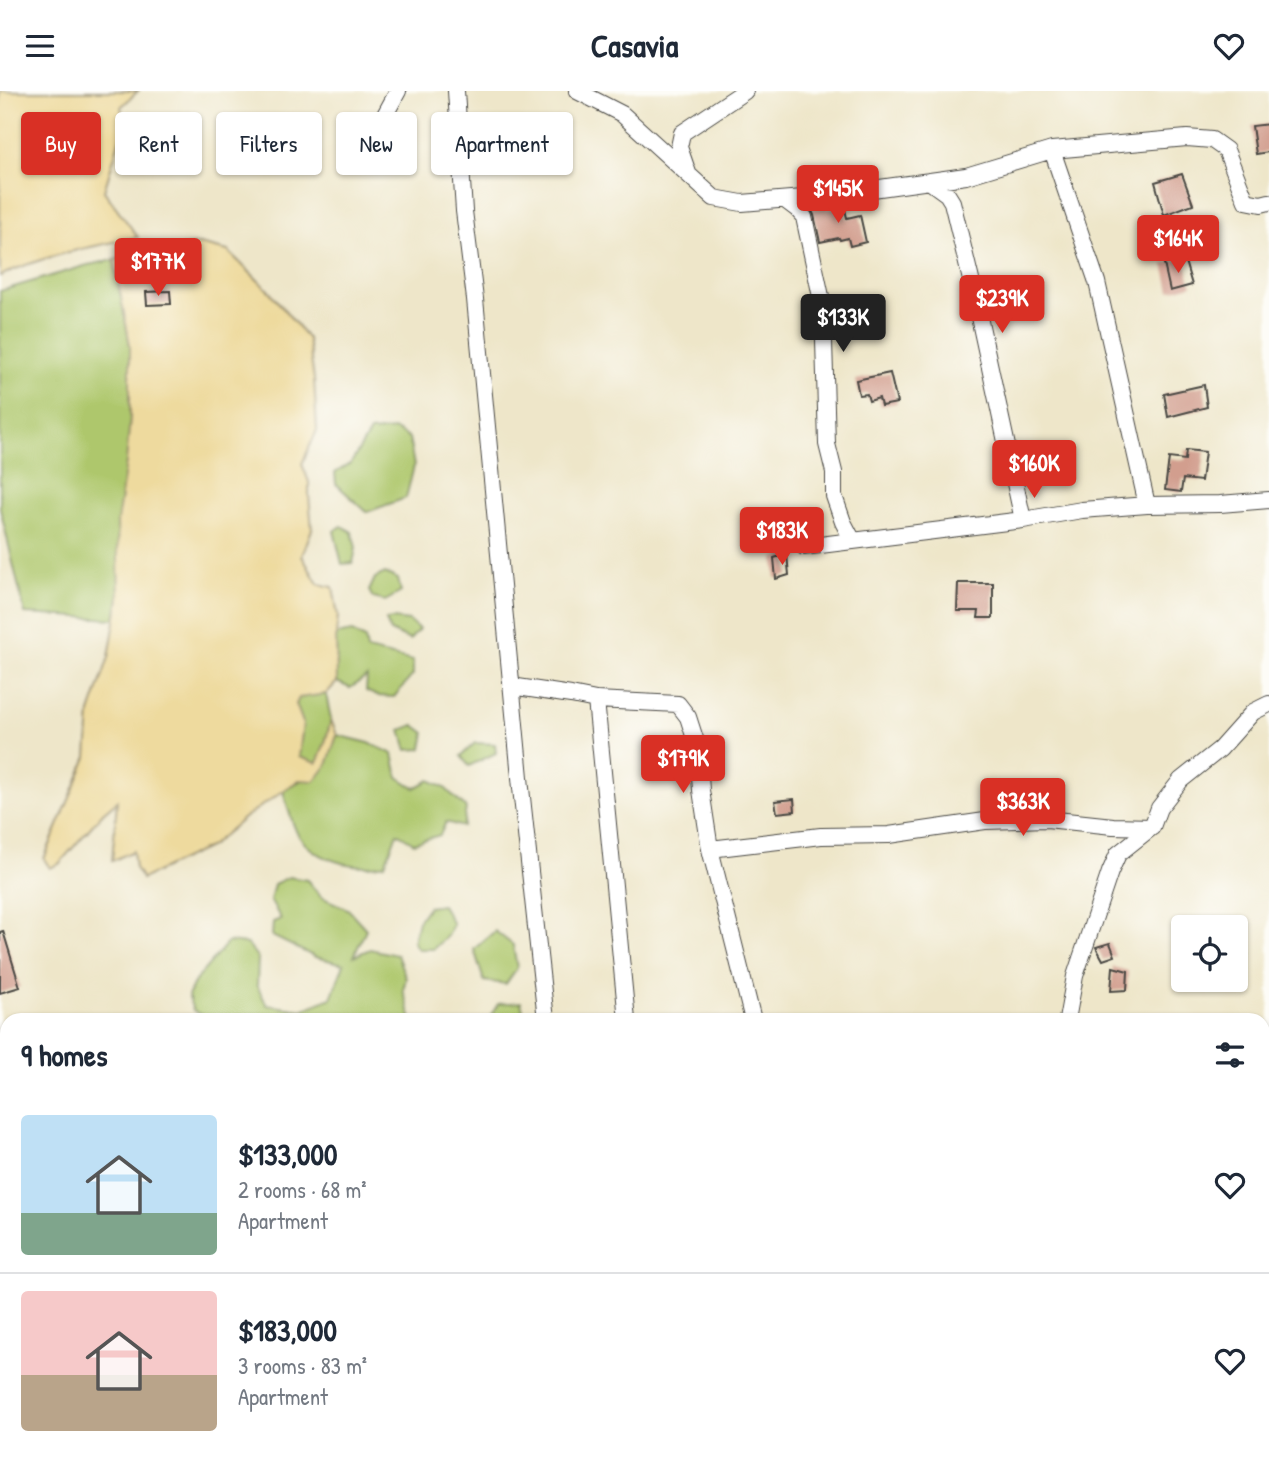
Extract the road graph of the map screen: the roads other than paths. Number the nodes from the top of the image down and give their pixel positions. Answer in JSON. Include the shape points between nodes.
{"nodes":[{"id":1,"x":398,"y":91,"type":"edge"},
{"id":2,"x":577,"y":91,"type":"edge"},
{"id":3,"x":745,"y":91,"type":"edge"},
{"id":4,"x":459,"y":95,"type":"edge"},
{"id":5,"x":387,"y":112,"type":"edge"},
{"id":6,"x":1052,"y":150,"type":"junction"},
{"id":7,"x":689,"y":175,"type":"junction"},
{"id":8,"x":966,"y":176,"type":"junction"},
{"id":9,"x":929,"y":181,"type":"junction"},
{"id":10,"x":815,"y":197,"type":"junction"},
{"id":11,"x":785,"y":200,"type":"junction"},
{"id":12,"x":952,"y":202,"type":"junction"},
{"id":13,"x":1269,"y":202,"type":"edge"},
{"id":14,"x":804,"y":217,"type":"junction"},
{"id":15,"x":1269,"y":500,"type":"edge"},
{"id":16,"x":1147,"y":505,"type":"junction"},
{"id":17,"x":1023,"y":520,"type":"junction"},
{"id":18,"x":853,"y":541,"type":"junction"},
{"id":19,"x":804,"y":547,"type":"dead end"},
{"id":20,"x":511,"y":686,"type":"junction"},
{"id":21,"x":596,"y":700,"type":"junction"},
{"id":22,"x":1269,"y":704,"type":"edge"},
{"id":23,"x":1152,"y":827,"type":"junction"},
{"id":24,"x":710,"y":849,"type":"junction"},
{"id":25,"x":544,"y":1013,"type":"edge"},
{"id":26,"x":626,"y":1013,"type":"edge"},
{"id":27,"x":751,"y":1013,"type":"edge"},
{"id":28,"x":1068,"y":1013,"type":"edge"}],
"edges":[{"from":1,"to":5,"type":"street"},
{"from":2,"to":7,"type":"street","via":[[622,114]]},
{"from":3,"to":7,"type":"street","via":[[682,133],[679,148]]},
{"from":4,"to":20,"type":"street","via":[[464,211]]},
{"from":6,"to":8,"type":"street"},
{"from":6,"to":13,"type":"street","via":[[1187,138],[1212,140],[1226,150],[1246,201]]},
{"from":6,"to":16,"type":"street","via":[[1097,282]]},
{"from":7,"to":11,"type":"street","via":[[714,198],[742,203]]},
{"from":8,"to":9,"type":"street"},
{"from":8,"to":12,"type":"street","via":[[958,183]]},
{"from":9,"to":10,"type":"street"},
{"from":9,"to":12,"type":"street"},
{"from":10,"to":11,"type":"street"},
{"from":10,"to":14,"type":"street"},
{"from":11,"to":14,"type":"street"},
{"from":12,"to":17,"type":"street"},
{"from":14,"to":18,"type":"street","via":[[823,306],[827,444],[834,496]]},
{"from":15,"to":16,"type":"street"},
{"from":16,"to":17,"type":"street"},
{"from":17,"to":18,"type":"street"},
{"from":18,"to":19,"type":"street"},
{"from":20,"to":21,"type":"street"},
{"from":20,"to":25,"type":"street"},
{"from":21,"to":24,"type":"street","via":[[678,704],[688,717],[698,747]]},
{"from":21,"to":26,"type":"street"},
{"from":22,"to":23,"type":"street","via":[[1253,712],[1220,749],[1181,780],[1159,807]]},
{"from":23,"to":24,"type":"street","via":[[1047,819],[985,821],[889,835],[816,837]]},
{"from":23,"to":28,"type":"street","via":[[1118,854],[1075,976]]},
{"from":24,"to":27,"type":"street"}]}
